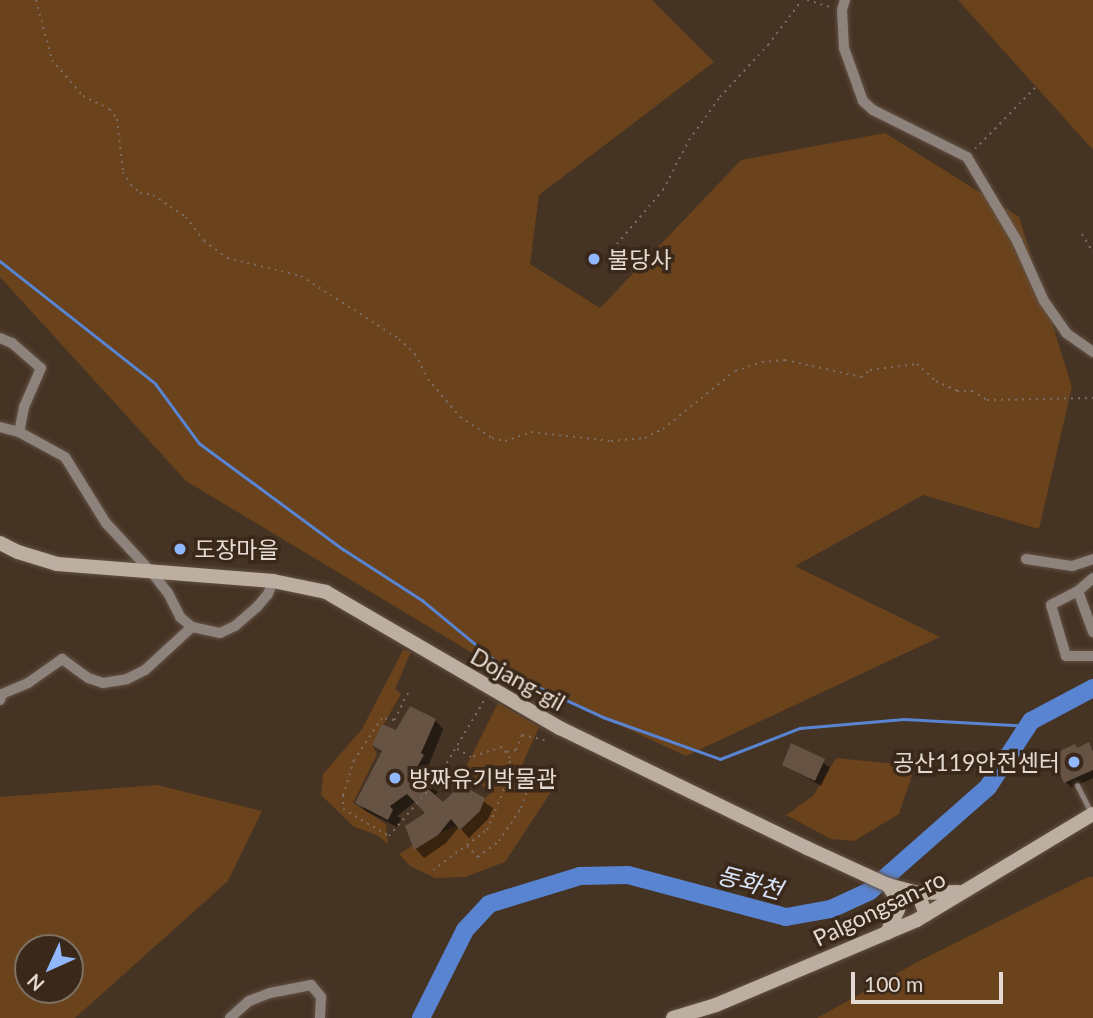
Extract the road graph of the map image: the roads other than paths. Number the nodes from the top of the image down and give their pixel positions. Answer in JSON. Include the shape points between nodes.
{"nodes":[{"id":1,"x":844,"y":5,"type":"edge"},
{"id":2,"x":0,"y":338,"type":"edge"},
{"id":3,"x":1093,"y":352,"type":"edge"},
{"id":4,"x":0,"y":427,"type":"edge"},
{"id":5,"x":19,"y":432,"type":"junction"},
{"id":6,"x":0,"y":543,"type":"edge"},
{"id":7,"x":1026,"y":559,"type":"dead end"},
{"id":8,"x":1093,"y":559,"type":"edge"},
{"id":9,"x":153,"y":574,"type":"junction"},
{"id":10,"x":1093,"y":578,"type":"edge"},
{"id":11,"x":273,"y":581,"type":"junction"},
{"id":12,"x":1078,"y":591,"type":"junction"},
{"id":13,"x":192,"y":627,"type":"junction"},
{"id":14,"x":1093,"y":632,"type":"edge"},
{"id":15,"x":1093,"y":656,"type":"edge"},
{"id":16,"x":0,"y":700,"type":"edge"},
{"id":17,"x":1077,"y":785,"type":"dead end"},
{"id":18,"x":1093,"y":814,"type":"edge"},
{"id":19,"x":966,"y":890,"type":"junction"},
{"id":20,"x":908,"y":895,"type":"junction"},
{"id":21,"x":926,"y":915,"type":"junction"},
{"id":22,"x":887,"y":933,"type":"junction"},
{"id":23,"x":230,"y":1018,"type":"edge"},
{"id":24,"x":320,"y":1018,"type":"edge"},
{"id":25,"x":673,"y":1018,"type":"edge"}],
"edges":[{"from":1,"to":3,"type":"street","via":[[844,48],[863,101],[967,157],[1017,241],[1044,301],[1066,333]]},
{"from":2,"to":5,"type":"street","via":[[41,368]]},
{"from":4,"to":5,"type":"street"},
{"from":5,"to":9,"type":"street","via":[[65,457],[106,523]]},
{"from":6,"to":9,"type":"street","name":"Dojang-gil","via":[[57,564]]},
{"from":7,"to":8,"type":"street","via":[[1072,566]]},
{"from":9,"to":11,"type":"street","name":"Dojang-gil"},
{"from":9,"to":13,"type":"street","via":[[180,617]]},
{"from":10,"to":12,"type":"street"},
{"from":11,"to":13,"type":"street","via":[[268,594],[235,626],[220,633]]},
{"from":11,"to":20,"type":"street","name":"Dojang-gil","via":[[326,592],[560,729]]},
{"from":12,"to":14,"type":"street"},
{"from":12,"to":15,"type":"street","via":[[1051,605],[1066,656]]},
{"from":13,"to":16,"type":"street","via":[[145,670],[127,680],[103,683],[62,659],[28,683],[2,694]]},
{"from":17,"to":18,"type":"lane"},
{"from":18,"to":19,"type":"street","name":"Palgongsan-ro"},
{"from":19,"to":20,"type":"street","name":"Dojang-gil","via":[[949,895]]},
{"from":19,"to":21,"type":"street","name":"Palgongsan-ro"},
{"from":20,"to":21,"type":"street"},
{"from":20,"to":22,"type":"street"},
{"from":21,"to":22,"type":"street","name":"Palgongsan-ro"},
{"from":22,"to":25,"type":"street","name":"Palgongsan-ro","via":[[716,1005]]},
{"from":23,"to":24,"type":"street","via":[[249,1001],[312,985],[321,997]]}]}
